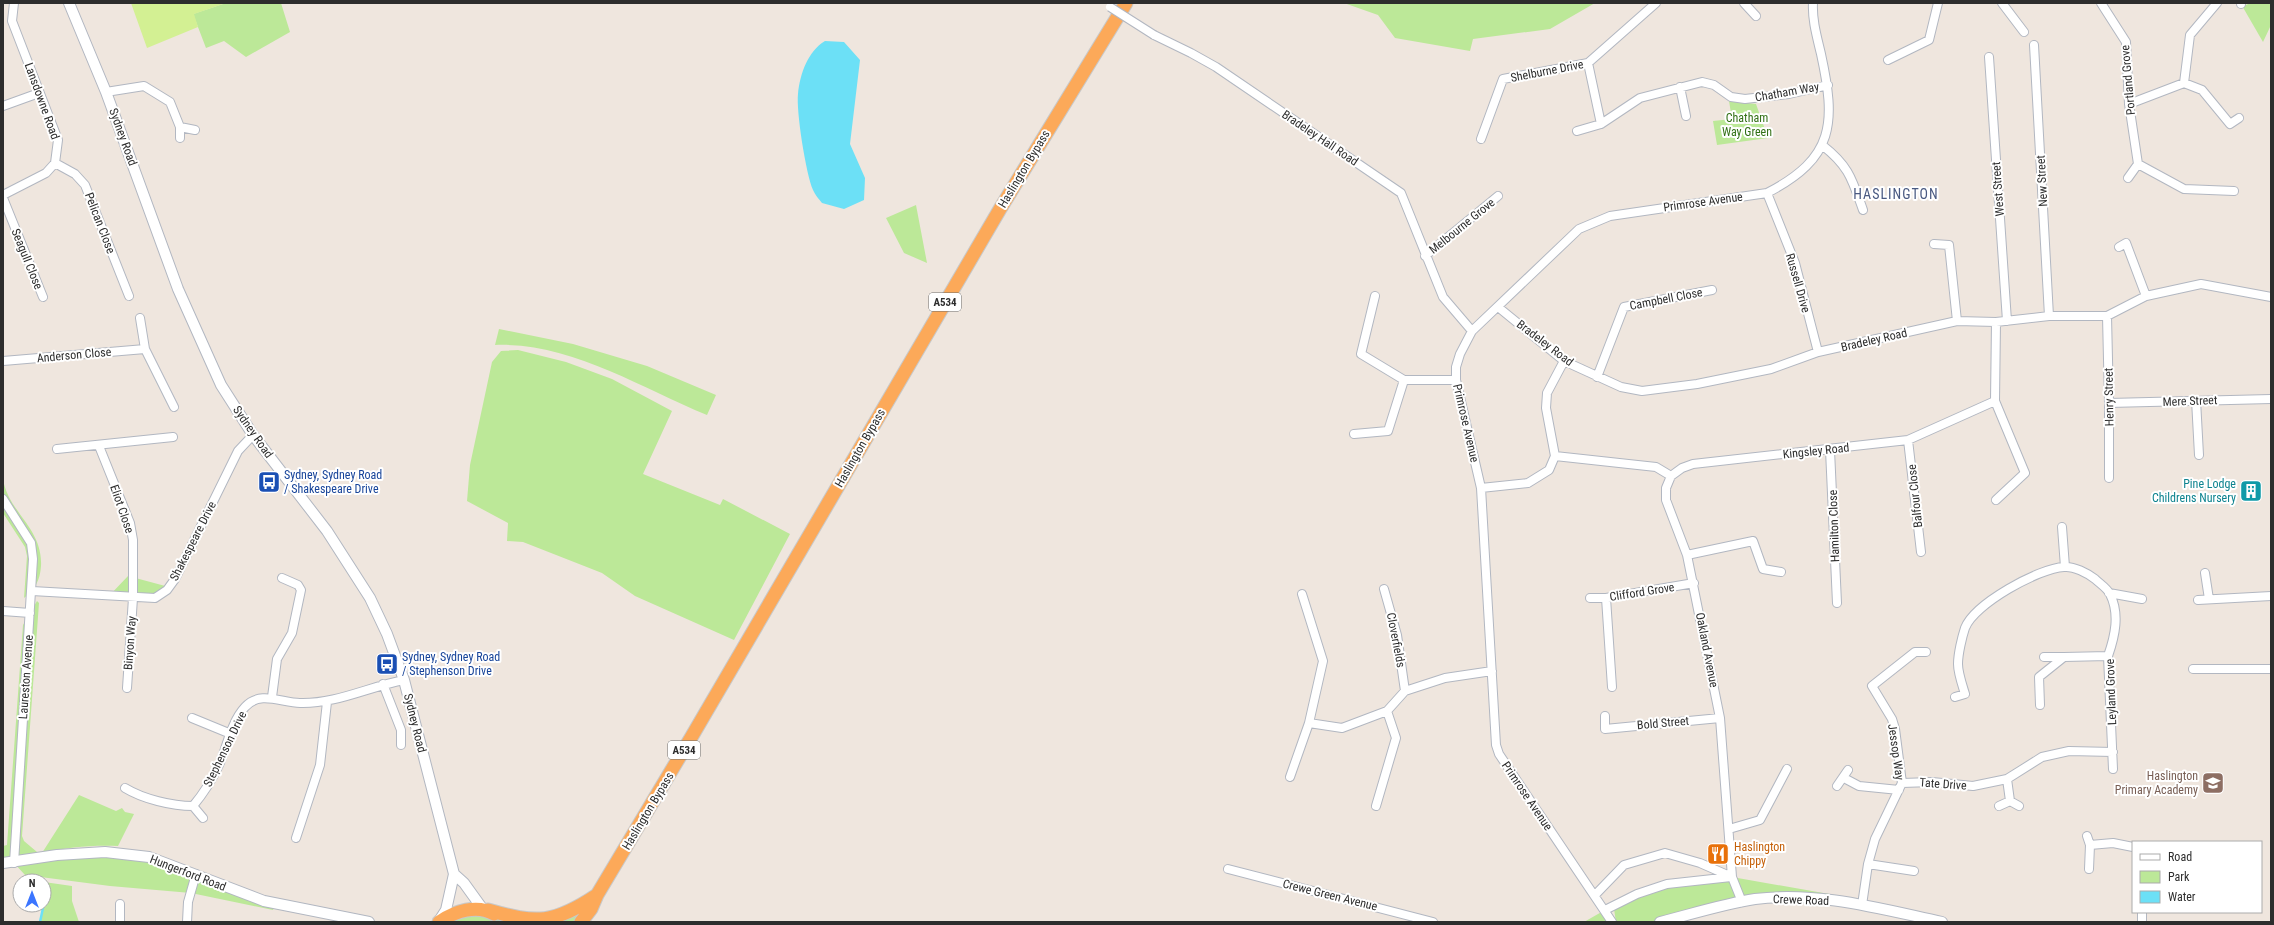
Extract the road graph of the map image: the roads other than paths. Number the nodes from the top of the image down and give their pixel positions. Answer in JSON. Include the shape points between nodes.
{"nodes":[{"id":1,"x":14,"y":3,"type":"edge"},
{"id":2,"x":69,"y":3,"type":"edge"},
{"id":3,"x":1126,"y":3,"type":"edge"},
{"id":4,"x":1656,"y":3,"type":"edge"},
{"id":5,"x":1744,"y":3,"type":"edge"},
{"id":6,"x":1813,"y":3,"type":"edge"},
{"id":7,"x":1938,"y":3,"type":"edge"},
{"id":8,"x":2002,"y":3,"type":"edge"},
{"id":9,"x":2101,"y":3,"type":"edge"},
{"id":10,"x":2217,"y":3,"type":"edge"},
{"id":11,"x":1108,"y":5,"type":"edge"},
{"id":12,"x":1756,"y":16,"type":"dead end"},
{"id":13,"x":2024,"y":32,"type":"dead end"},
{"id":14,"x":2034,"y":45,"type":"dead end"},
{"id":15,"x":1989,"y":57,"type":"dead end"},
{"id":16,"x":1888,"y":60,"type":"dead end"},
{"id":17,"x":1588,"y":63,"type":"junction"},
{"id":18,"x":2184,"y":83,"type":"junction"},
{"id":19,"x":1828,"y":85,"type":"junction"},
{"id":20,"x":1680,"y":87,"type":"junction"},
{"id":21,"x":106,"y":92,"type":"junction"},
{"id":22,"x":40,"y":93,"type":"junction"},
{"id":23,"x":2129,"y":104,"type":"junction"},
{"id":24,"x":3,"y":106,"type":"edge"},
{"id":25,"x":1686,"y":116,"type":"dead end"},
{"id":26,"x":2239,"y":118,"type":"dead end"},
{"id":27,"x":1601,"y":124,"type":"junction"},
{"id":28,"x":180,"y":127,"type":"junction"},
{"id":29,"x":195,"y":130,"type":"dead end"},
{"id":30,"x":1577,"y":131,"type":"dead end"},
{"id":31,"x":180,"y":138,"type":"dead end"},
{"id":32,"x":1481,"y":139,"type":"dead end"},
{"id":33,"x":1822,"y":144,"type":"junction"},
{"id":34,"x":55,"y":163,"type":"junction"},
{"id":35,"x":2138,"y":164,"type":"junction"},
{"id":36,"x":2128,"y":178,"type":"dead end"},
{"id":37,"x":2234,"y":191,"type":"dead end"},
{"id":38,"x":1767,"y":193,"type":"junction"},
{"id":39,"x":3,"y":195,"type":"edge"},
{"id":40,"x":1498,"y":196,"type":"dead end"},
{"id":41,"x":3,"y":198,"type":"edge"},
{"id":42,"x":1863,"y":210,"type":"dead end"},
{"id":43,"x":1934,"y":244,"type":"dead end"},
{"id":44,"x":2119,"y":247,"type":"dead end"},
{"id":45,"x":1425,"y":256,"type":"junction"},
{"id":46,"x":1712,"y":290,"type":"dead end"},
{"id":47,"x":129,"y":296,"type":"dead end"},
{"id":48,"x":1375,"y":296,"type":"dead end"},
{"id":49,"x":2146,"y":296,"type":"junction"},
{"id":50,"x":43,"y":297,"type":"dead end"},
{"id":51,"x":2271,"y":297,"type":"edge"},
{"id":52,"x":1498,"y":307,"type":"junction"},
{"id":53,"x":2049,"y":316,"type":"junction"},
{"id":54,"x":2106,"y":316,"type":"junction"},
{"id":55,"x":140,"y":318,"type":"dead end"},
{"id":56,"x":1958,"y":321,"type":"junction"},
{"id":57,"x":2007,"y":321,"type":"junction"},
{"id":58,"x":1996,"y":322,"type":"junction"},
{"id":59,"x":1472,"y":331,"type":"junction"},
{"id":60,"x":145,"y":349,"type":"junction"},
{"id":61,"x":1818,"y":352,"type":"junction"},
{"id":62,"x":3,"y":361,"type":"edge"},
{"id":63,"x":1564,"y":361,"type":"junction"},
{"id":64,"x":1597,"y":377,"type":"junction"},
{"id":65,"x":1404,"y":380,"type":"junction"},
{"id":66,"x":1456,"y":380,"type":"junction"},
{"id":67,"x":2271,"y":399,"type":"edge"},
{"id":68,"x":2196,"y":400,"type":"junction"},
{"id":69,"x":1995,"y":401,"type":"junction"},
{"id":70,"x":2110,"y":403,"type":"junction"},
{"id":71,"x":174,"y":407,"type":"dead end"},
{"id":72,"x":1354,"y":434,"type":"dead end"},
{"id":73,"x":253,"y":435,"type":"junction"},
{"id":74,"x":172,"y":437,"type":"dead end"},
{"id":75,"x":1908,"y":440,"type":"junction"},
{"id":76,"x":99,"y":446,"type":"junction"},
{"id":77,"x":57,"y":449,"type":"dead end"},
{"id":78,"x":1830,"y":450,"type":"junction"},
{"id":79,"x":2199,"y":455,"type":"dead end"},
{"id":80,"x":1556,"y":456,"type":"junction"},
{"id":81,"x":1671,"y":476,"type":"junction"},
{"id":82,"x":2109,"y":478,"type":"dead end"},
{"id":83,"x":1480,"y":488,"type":"junction"},
{"id":84,"x":3,"y":498,"type":"edge"},
{"id":85,"x":1996,"y":500,"type":"dead end"},
{"id":86,"x":2062,"y":527,"type":"dead end"},
{"id":87,"x":1921,"y":552,"type":"dead end"},
{"id":88,"x":1687,"y":555,"type":"junction"},
{"id":89,"x":2065,"y":567,"type":"junction"},
{"id":90,"x":1781,"y":572,"type":"dead end"},
{"id":91,"x":2205,"y":573,"type":"dead end"},
{"id":92,"x":282,"y":578,"type":"dead end"},
{"id":93,"x":1694,"y":583,"type":"junction"},
{"id":94,"x":1384,"y":589,"type":"dead end"},
{"id":95,"x":32,"y":591,"type":"junction"},
{"id":96,"x":2109,"y":593,"type":"junction"},
{"id":97,"x":1302,"y":594,"type":"dead end"},
{"id":98,"x":2271,"y":596,"type":"edge"},
{"id":99,"x":133,"y":598,"type":"junction"},
{"id":100,"x":1590,"y":598,"type":"dead end"},
{"id":101,"x":1606,"y":598,"type":"junction"},
{"id":102,"x":2142,"y":598,"type":"dead end"},
{"id":103,"x":2208,"y":599,"type":"junction"},
{"id":104,"x":2198,"y":600,"type":"dead end"},
{"id":105,"x":1837,"y":603,"type":"dead end"},
{"id":106,"x":3,"y":612,"type":"edge"},
{"id":107,"x":30,"y":613,"type":"junction"},
{"id":108,"x":1926,"y":652,"type":"dead end"},
{"id":109,"x":2108,"y":656,"type":"junction"},
{"id":110,"x":2044,"y":657,"type":"dead end"},
{"id":111,"x":2064,"y":657,"type":"junction"},
{"id":112,"x":2193,"y":669,"type":"dead end"},
{"id":113,"x":2271,"y":669,"type":"edge"},
{"id":114,"x":1492,"y":671,"type":"junction"},
{"id":115,"x":404,"y":680,"type":"junction"},
{"id":116,"x":383,"y":684,"type":"junction"},
{"id":117,"x":1612,"y":687,"type":"dead end"},
{"id":118,"x":127,"y":688,"type":"dead end"},
{"id":119,"x":1405,"y":691,"type":"junction"},
{"id":120,"x":1964,"y":694,"type":"junction"},
{"id":121,"x":272,"y":697,"type":"junction"},
{"id":122,"x":1955,"y":697,"type":"dead end"},
{"id":123,"x":1973,"y":697,"type":"dead end"},
{"id":124,"x":327,"y":702,"type":"junction"},
{"id":125,"x":2040,"y":705,"type":"dead end"},
{"id":126,"x":1387,"y":711,"type":"junction"},
{"id":127,"x":1605,"y":716,"type":"dead end"},
{"id":128,"x":192,"y":718,"type":"dead end"},
{"id":129,"x":1720,"y":718,"type":"junction"},
{"id":130,"x":1309,"y":723,"type":"junction"},
{"id":131,"x":231,"y":734,"type":"junction"},
{"id":132,"x":401,"y":745,"type":"dead end"},
{"id":133,"x":2113,"y":752,"type":"junction"},
{"id":134,"x":1787,"y":769,"type":"dead end"},
{"id":135,"x":2114,"y":769,"type":"dead end"},
{"id":136,"x":1848,"y":770,"type":"dead end"},
{"id":137,"x":1290,"y":777,"type":"dead end"},
{"id":138,"x":1844,"y":778,"type":"junction"},
{"id":139,"x":2007,"y":779,"type":"junction"},
{"id":140,"x":1837,"y":786,"type":"dead end"},
{"id":141,"x":1900,"y":786,"type":"junction"},
{"id":142,"x":125,"y":788,"type":"dead end"},
{"id":143,"x":2010,"y":801,"type":"junction"},
{"id":144,"x":193,"y":806,"type":"junction"},
{"id":145,"x":1376,"y":806,"type":"dead end"},
{"id":146,"x":1999,"y":806,"type":"dead end"},
{"id":147,"x":2019,"y":806,"type":"dead end"},
{"id":148,"x":204,"y":818,"type":"dead end"},
{"id":149,"x":1729,"y":830,"type":"junction"},
{"id":150,"x":2087,"y":836,"type":"dead end"},
{"id":151,"x":296,"y":838,"type":"dead end"},
{"id":152,"x":2090,"y":845,"type":"junction"},
{"id":153,"x":2132,"y":847,"type":"edge"},
{"id":154,"x":3,"y":863,"type":"edge"},
{"id":155,"x":14,"y":863,"type":"junction"},
{"id":156,"x":1868,"y":864,"type":"junction"},
{"id":157,"x":1228,"y":869,"type":"dead end"},
{"id":158,"x":2089,"y":869,"type":"dead end"},
{"id":159,"x":1914,"y":871,"type":"dead end"},
{"id":160,"x":196,"y":874,"type":"junction"},
{"id":161,"x":454,"y":874,"type":"junction"},
{"id":162,"x":1732,"y":877,"type":"junction"},
{"id":163,"x":597,"y":895,"type":"junction"},
{"id":164,"x":1595,"y":895,"type":"junction"},
{"id":165,"x":1742,"y":902,"type":"junction"},
{"id":166,"x":120,"y":904,"type":"dead end"},
{"id":167,"x":1862,"y":905,"type":"junction"},
{"id":168,"x":485,"y":909,"type":"junction"},
{"id":169,"x":1605,"y":910,"type":"junction"},
{"id":170,"x":120,"y":922,"type":"edge"},
{"id":171,"x":188,"y":922,"type":"edge"},
{"id":172,"x":369,"y":922,"type":"edge"},
{"id":173,"x":439,"y":922,"type":"edge"},
{"id":174,"x":505,"y":922,"type":"edge"},
{"id":175,"x":581,"y":922,"type":"edge"},
{"id":176,"x":1433,"y":922,"type":"edge"},
{"id":177,"x":1612,"y":922,"type":"edge"},
{"id":178,"x":1660,"y":922,"type":"edge"},
{"id":179,"x":1942,"y":922,"type":"edge"}],
"edges":[{"from":1,"to":22,"type":"street","name":"Lansdowne Road","via":[[12,21]]},
{"from":2,"to":21,"type":"street","name":"Sydney Road"},
{"from":3,"to":163,"type":"highway","name":"Haslington Bypass","number":"A534","via":[[992,222]]},
{"from":4,"to":17,"type":"street","name":"Shelburne Drive"},
{"from":5,"to":12,"type":"street"},
{"from":6,"to":19,"type":"street","name":"Primrose Avenue","via":[[1812,15]]},
{"from":7,"to":16,"type":"street","via":[[1929,40]]},
{"from":8,"to":13,"type":"street"},
{"from":9,"to":23,"type":"street","name":"Portland Grove","via":[[2126,42]]},
{"from":10,"to":18,"type":"street","via":[[2190,35]]},
{"from":11,"to":45,"type":"street","name":"Bradeley Hall Road","bridge":true,"via":[[1154,35],[1216,68],[1401,193]]},
{"from":14,"to":53,"type":"street","name":"New Street"},
{"from":15,"to":57,"type":"street","name":"West Street"},
{"from":17,"to":27,"type":"street"},
{"from":17,"to":32,"type":"street","name":"Shelburne Drive","via":[[1503,79]]},
{"from":18,"to":23,"type":"street"},
{"from":18,"to":26,"type":"street","via":[[2202,90],[2230,124]]},
{"from":19,"to":20,"type":"street","name":"Chatham Way","via":[[1752,99],[1731,97],[1714,85],[1702,82]]},
{"from":19,"to":33,"type":"street","name":"Primrose Avenue","via":[[1828,132]]},
{"from":20,"to":25,"type":"street"},
{"from":20,"to":27,"type":"street","name":"Chatham Way","via":[[1640,98]]},
{"from":21,"to":28,"type":"street","via":[[144,86],[170,102]]},
{"from":21,"to":73,"type":"street","name":"Sydney Road","via":[[198,337],[221,385]]},
{"from":22,"to":24,"type":"street"},
{"from":22,"to":34,"type":"street","name":"Lansdowne Road","via":[[58,140]]},
{"from":23,"to":35,"type":"street","name":"Portland Grove"},
{"from":27,"to":30,"type":"street","name":"Chatham Way"},
{"from":28,"to":29,"type":"street"},
{"from":28,"to":31,"type":"street"},
{"from":33,"to":38,"type":"street","name":"Primrose Avenue","via":[[1808,166],[1789,182]]},
{"from":33,"to":42,"type":"street","via":[[1838,157],[1849,172]]},
{"from":34,"to":39,"type":"street","via":[[46,173]]},
{"from":34,"to":47,"type":"street","name":"Pelican Close","via":[[75,174],[86,185]]},
{"from":35,"to":36,"type":"street"},
{"from":35,"to":37,"type":"street","via":[[2184,189]]},
{"from":38,"to":52,"type":"street","name":"Primrose Avenue","via":[[1610,216],[1579,229]]},
{"from":38,"to":61,"type":"street","name":"Russell Drive","via":[[1795,263]]},
{"from":40,"to":45,"type":"street","name":"Melbourne Grove"},
{"from":41,"to":50,"type":"street","name":"Seagull Close"},
{"from":43,"to":56,"type":"street","via":[[1949,245]]},
{"from":44,"to":49,"type":"street","via":[[2126,243]]},
{"from":45,"to":59,"type":"street","name":"Bradeley Hall Road","via":[[1443,297]]},
{"from":46,"to":64,"type":"street","name":"Campbell Close","via":[[1624,306]]},
{"from":48,"to":65,"type":"street","via":[[1361,354]]},
{"from":49,"to":51,"type":"street","name":"Bradeley Road","via":[[2200,284]]},
{"from":49,"to":54,"type":"street","name":"Bradeley Road"},
{"from":52,"to":59,"type":"street","name":"Primrose Avenue"},
{"from":52,"to":63,"type":"street","name":"Bradeley Road"},
{"from":53,"to":54,"type":"street","name":"Bradeley Road"},
{"from":53,"to":57,"type":"street","name":"Bradeley Road"},
{"from":54,"to":70,"type":"street","name":"Henry Street"},
{"from":55,"to":60,"type":"street"},
{"from":56,"to":58,"type":"street","name":"Bradeley Road"},
{"from":56,"to":61,"type":"street","name":"Bradeley Road"},
{"from":57,"to":58,"type":"street","name":"Bradeley Road"},
{"from":58,"to":69,"type":"street"},
{"from":59,"to":66,"type":"street","name":"Primrose Avenue","via":[[1460,354]]},
{"from":60,"to":62,"type":"street","name":"Anderson Close"},
{"from":60,"to":71,"type":"street"},
{"from":61,"to":64,"type":"street","name":"Bradeley Road","via":[[1771,369],[1697,384],[1642,391],[1621,387]]},
{"from":63,"to":64,"type":"street","name":"Bradeley Road"},
{"from":63,"to":80,"type":"street","via":[[1547,393],[1546,408]]},
{"from":65,"to":66,"type":"street"},
{"from":65,"to":72,"type":"street","via":[[1388,431]]},
{"from":66,"to":83,"type":"street","name":"Primrose Avenue"},
{"from":67,"to":68,"type":"street","name":"Mere Street"},
{"from":68,"to":70,"type":"street","name":"Mere Street"},
{"from":68,"to":79,"type":"street"},
{"from":69,"to":75,"type":"street","name":"Kingsley Road"},
{"from":69,"to":85,"type":"street","via":[[2025,473]]},
{"from":70,"to":82,"type":"street","name":"Henry Street"},
{"from":73,"to":99,"type":"street","name":"Shakespeare Drive","via":[[238,451],[175,579],[167,590],[155,598]]},
{"from":73,"to":115,"type":"street","name":"Sydney Road","via":[[327,531],[370,598]]},
{"from":74,"to":76,"type":"street"},
{"from":75,"to":78,"type":"street","name":"Kingsley Road"},
{"from":75,"to":87,"type":"street","name":"Balfour Close"},
{"from":76,"to":77,"type":"street"},
{"from":76,"to":99,"type":"street","name":"Eliot Close","via":[[130,523],[133,540]]},
{"from":78,"to":81,"type":"street","name":"Kingsley Road","via":[[1693,464]]},
{"from":78,"to":105,"type":"street","name":"Hamilton Close"},
{"from":80,"to":81,"type":"street","via":[[1656,467]]},
{"from":80,"to":83,"type":"street","via":[[1549,470],[1528,483]]},
{"from":81,"to":88,"type":"street","name":"Oakland Avenue","via":[[1666,488],[1666,500]]},
{"from":83,"to":114,"type":"street","name":"Primrose Avenue"},
{"from":84,"to":95,"type":"street","name":"Laureston Avenue","via":[[31,543]]},
{"from":86,"to":89,"type":"street"},
{"from":88,"to":90,"type":"street","via":[[1753,541],[1763,569]]},
{"from":88,"to":93,"type":"street","name":"Oakland Avenue"},
{"from":89,"to":96,"type":"street","via":[[2091,576]]},
{"from":89,"to":120,"type":"street","via":[[2047,570],[1988,601],[1965,626],[1958,664]]},
{"from":91,"to":103,"type":"street"},
{"from":92,"to":121,"type":"street","via":[[298,585],[301,590],[292,632],[277,659]]},
{"from":93,"to":101,"type":"street","name":"Clifford Grove"},
{"from":93,"to":129,"type":"street","name":"Oakland Avenue"},
{"from":94,"to":119,"type":"street","name":"Cloverfields","via":[[1397,635]]},
{"from":95,"to":99,"type":"street","name":"Shakespeare Drive"},
{"from":95,"to":107,"type":"street","name":"Laureston Avenue"},
{"from":96,"to":102,"type":"street"},
{"from":96,"to":109,"type":"street","name":"Leyland Grove","via":[[2116,621],[2114,639]]},
{"from":97,"to":130,"type":"street","via":[[1323,661]]},
{"from":98,"to":103,"type":"street"},
{"from":99,"to":118,"type":"street","name":"Binyon Way"},
{"from":100,"to":101,"type":"street","name":"Clifford Grove"},
{"from":101,"to":117,"type":"street"},
{"from":103,"to":104,"type":"street"},
{"from":106,"to":107,"type":"street"},
{"from":107,"to":155,"type":"street","name":"Laureston Avenue"},
{"from":108,"to":141,"type":"street","name":"Jessop Way","via":[[1915,652],[1872,686],[1892,719],[1895,729]]},
{"from":109,"to":111,"type":"street"},
{"from":109,"to":133,"type":"street","name":"Leyland Grove"},
{"from":110,"to":111,"type":"street"},
{"from":111,"to":125,"type":"street","via":[[2039,677]]},
{"from":112,"to":113,"type":"street"},
{"from":114,"to":119,"type":"street","via":[[1445,678]]},
{"from":114,"to":164,"type":"street","name":"Primrose Avenue","via":[[1496,745],[1499,754]]},
{"from":115,"to":116,"type":"street","name":"Stephenson Drive"},
{"from":115,"to":161,"type":"street","name":"Sydney Road"},
{"from":116,"to":124,"type":"street","name":"Stephenson Drive"},
{"from":116,"to":132,"type":"street","name":"Sydney Road","via":[[401,730]]},
{"from":119,"to":126,"type":"street"},
{"from":120,"to":122,"type":"street"},
{"from":120,"to":123,"type":"street"},
{"from":121,"to":124,"type":"street","name":"Stephenson Drive","via":[[298,703]]},
{"from":121,"to":131,"type":"street","name":"Stephenson Drive","via":[[245,706]]},
{"from":124,"to":151,"type":"street","via":[[320,765]]},
{"from":126,"to":130,"type":"street","via":[[1342,728]]},
{"from":126,"to":145,"type":"street","via":[[1396,738]]},
{"from":127,"to":129,"type":"street","name":"Bold Street","via":[[1605,729]]},
{"from":128,"to":131,"type":"street"},
{"from":129,"to":149,"type":"street","name":"Oakland Avenue"},
{"from":130,"to":137,"type":"street"},
{"from":131,"to":144,"type":"street","name":"Stephenson Drive","via":[[215,772]]},
{"from":133,"to":135,"type":"street","name":"Leyland Grove"},
{"from":133,"to":139,"type":"street","name":"Tate Drive","via":[[2069,751],[2042,757]]},
{"from":134,"to":149,"type":"street","via":[[1760,820]]},
{"from":136,"to":138,"type":"street"},
{"from":138,"to":140,"type":"street"},
{"from":138,"to":141,"type":"street","name":"Tate Drive","via":[[1859,786]]},
{"from":139,"to":141,"type":"street","name":"Tate Drive","via":[[1973,786],[1932,782]]},
{"from":139,"to":143,"type":"street"},
{"from":141,"to":156,"type":"street","name":"Jessop Way","via":[[1876,839]]},
{"from":142,"to":144,"type":"street","via":[[138,796],[179,806]]},
{"from":143,"to":146,"type":"street"},
{"from":143,"to":147,"type":"street"},
{"from":144,"to":148,"type":"street"},
{"from":149,"to":162,"type":"street","name":"Oakland Avenue"},
{"from":150,"to":152,"type":"street"},
{"from":152,"to":153,"type":"street","via":[[2113,843]]},
{"from":152,"to":158,"type":"street"},
{"from":154,"to":155,"type":"street","name":"Hungerford Road"},
{"from":155,"to":160,"type":"street","name":"Hungerford Road","via":[[57,855],[105,852],[149,857]]},
{"from":156,"to":159,"type":"street"},
{"from":156,"to":167,"type":"street","name":"Jessop Way"},
{"from":157,"to":176,"type":"street","name":"Crewe Green Avenue"},
{"from":160,"to":171,"type":"street","via":[[188,902]]},
{"from":160,"to":172,"type":"street","name":"Hungerford Road","via":[[242,894],[275,904]]},
{"from":161,"to":168,"type":"street","name":"Sydney Road"},
{"from":161,"to":173,"type":"street","name":"Sydney Road","via":[[446,910]]},
{"from":162,"to":164,"type":"street","via":[[1665,853],[1624,865]]},
{"from":162,"to":165,"type":"street","name":"Oakland Avenue"},
{"from":162,"to":169,"type":"street","via":[[1667,884],[1637,894]]},
{"from":163,"to":168,"type":"highway","name":"Haslington Bypass","number":"A534","via":[[578,908],[548,919],[534,921]]},
{"from":163,"to":175,"type":"highway","name":"Haslington Bypass","number":"A534"},
{"from":164,"to":169,"type":"street","name":"Primrose Avenue"},
{"from":165,"to":167,"type":"street","name":"Crewe Road","via":[[1781,897]]},
{"from":165,"to":178,"type":"street","name":"Crewe Road"},
{"from":166,"to":170,"type":"street"},
{"from":167,"to":179,"type":"street","name":"Crewe Road"},
{"from":168,"to":173,"type":"highway","via":[[465,910]]},
{"from":168,"to":174,"type":"highway"},
{"from":169,"to":177,"type":"street","name":"Primrose Avenue"}]}
